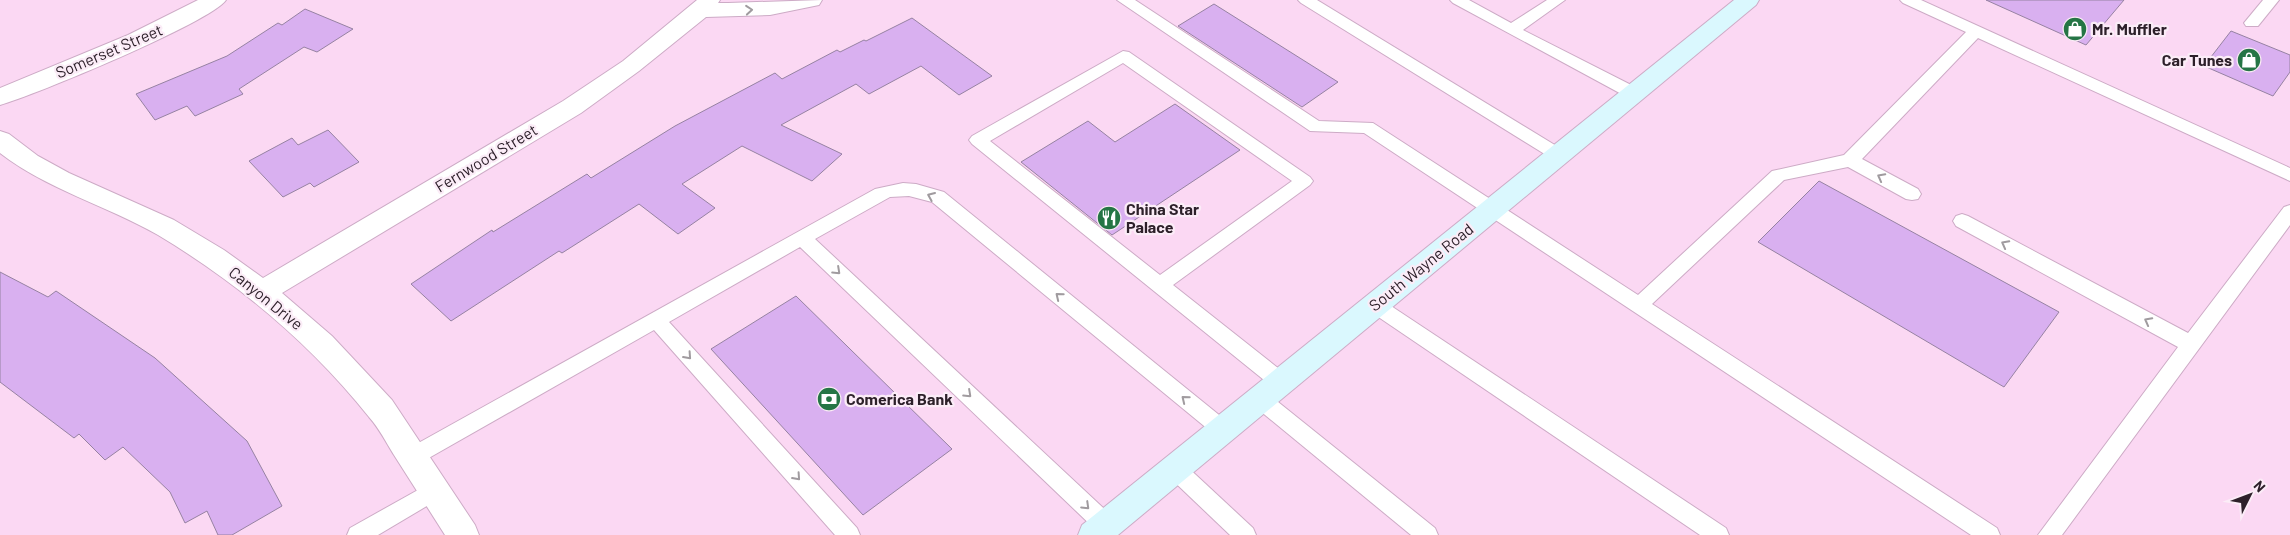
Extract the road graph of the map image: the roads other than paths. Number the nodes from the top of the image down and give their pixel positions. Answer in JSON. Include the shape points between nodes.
{"nodes":[{"id":1,"x":215,"y":0,"type":"edge"},
{"id":2,"x":811,"y":0,"type":"edge"},
{"id":3,"x":1126,"y":0,"type":"edge"},
{"id":4,"x":1306,"y":0,"type":"edge"},
{"id":5,"x":1458,"y":0,"type":"edge"},
{"id":6,"x":1557,"y":0,"type":"edge"},
{"id":7,"x":1748,"y":0,"type":"edge"},
{"id":8,"x":1908,"y":0,"type":"edge"},
{"id":9,"x":2271,"y":0,"type":"edge"},
{"id":10,"x":705,"y":5,"type":"edge"},
{"id":11,"x":2252,"y":23,"type":"dead end"},
{"id":12,"x":1512,"y":30,"type":"junction"},
{"id":13,"x":1976,"y":31,"type":"junction"},
{"id":14,"x":1633,"y":93,"type":"junction"},
{"id":15,"x":0,"y":97,"type":"edge"},
{"id":16,"x":0,"y":140,"type":"edge"},
{"id":17,"x":1557,"y":154,"type":"junction"},
{"id":18,"x":1850,"y":160,"type":"junction"},
{"id":19,"x":2290,"y":175,"type":"edge"},
{"id":20,"x":1912,"y":194,"type":"dead end"},
{"id":21,"x":1492,"y":209,"type":"junction"},
{"id":22,"x":2290,"y":212,"type":"edge"},
{"id":23,"x":1962,"y":221,"type":"dead end"},
{"id":24,"x":802,"y":237,"type":"junction"},
{"id":25,"x":1160,"y":285,"type":"junction"},
{"id":26,"x":262,"y":292,"type":"junction"},
{"id":27,"x":1374,"y":305,"type":"junction"},
{"id":28,"x":1638,"y":306,"type":"junction"},
{"id":29,"x":656,"y":320,"type":"junction"},
{"id":30,"x":2191,"y":344,"type":"junction"},
{"id":31,"x":1281,"y":382,"type":"junction"},
{"id":32,"x":1260,"y":399,"type":"junction"},
{"id":33,"x":1222,"y":430,"type":"junction"},
{"id":34,"x":412,"y":457,"type":"junction"},
{"id":35,"x":1174,"y":468,"type":"junction"},
{"id":36,"x":434,"y":490,"type":"junction"},
{"id":37,"x":1100,"y":530,"type":"edge"},
{"id":38,"x":358,"y":535,"type":"edge"},
{"id":39,"x":464,"y":535,"type":"edge"},
{"id":40,"x":849,"y":535,"type":"edge"},
{"id":41,"x":1245,"y":535,"type":"edge"},
{"id":42,"x":1427,"y":535,"type":"edge"},
{"id":43,"x":1718,"y":535,"type":"edge"},
{"id":44,"x":1989,"y":535,"type":"edge"},
{"id":45,"x":2049,"y":535,"type":"edge"}],
"edges":[{"from":1,"to":15,"type":"street","name":"Somerset Street","via":[[152,34]]},
{"from":10,"to":2,"type":"street","name":"Fernwood Street","one_way":true,"via":[[745,11]]},
{"from":3,"to":21,"type":"lane","via":[[1316,127],[1366,126]]},
{"from":4,"to":17,"type":"lane"},
{"from":5,"to":12,"type":"lane"},
{"from":6,"to":12,"type":"lane"},
{"from":7,"to":14,"type":"main road","name":"South Wayne Road"},
{"from":8,"to":13,"type":"lane"},
{"from":9,"to":11,"type":"lane"},
{"from":10,"to":26,"type":"street","name":"Fernwood Street","via":[[632,66],[572,107]]},
{"from":12,"to":14,"type":"lane"},
{"from":13,"to":18,"type":"lane"},
{"from":13,"to":19,"type":"lane"},
{"from":14,"to":17,"type":"main road","name":"South Wayne Road"},
{"from":16,"to":26,"type":"street","name":"Canyon Drive","via":[[28,162],[165,228],[214,257]]},
{"from":17,"to":21,"type":"main road","name":"South Wayne Road"},
{"from":20,"to":18,"type":"lane","one_way":true},
{"from":18,"to":28,"type":"lane","via":[[1778,175]]},
{"from":21,"to":27,"type":"main road","name":"South Wayne Road"},
{"from":21,"to":28,"type":"lane"},
{"from":22,"to":30,"type":"lane"},
{"from":30,"to":23,"type":"lane","one_way":true},
{"from":24,"to":29,"type":"lane"},
{"from":33,"to":24,"type":"lane","one_way":true,"via":[[938,197],[909,188],[891,189]]},
{"from":24,"to":37,"type":"lane","one_way":true},
{"from":25,"to":25,"type":"lane","via":[[1304,181],[1123,56],[978,140]]},
{"from":25,"to":31,"type":"lane"},
{"from":26,"to":34,"type":"street","name":"Canyon Drive","via":[[322,344],[382,409]]},
{"from":27,"to":31,"type":"main road","name":"South Wayne Road"},
{"from":27,"to":43,"type":"lane"},
{"from":28,"to":44,"type":"lane"},
{"from":29,"to":34,"type":"lane"},
{"from":29,"to":40,"type":"lane","one_way":true},
{"from":30,"to":45,"type":"lane"},
{"from":31,"to":32,"type":"main road","name":"South Wayne Road"},
{"from":32,"to":33,"type":"main road","name":"South Wayne Road"},
{"from":32,"to":42,"type":"lane"},
{"from":33,"to":35,"type":"main road","name":"South Wayne Road"},
{"from":34,"to":36,"type":"street","name":"Canyon Drive"},
{"from":35,"to":37,"type":"main road","name":"South Wayne Road"},
{"from":35,"to":41,"type":"lane"},
{"from":36,"to":38,"type":"lane"},
{"from":36,"to":39,"type":"street","name":"Canyon Drive"}]}
